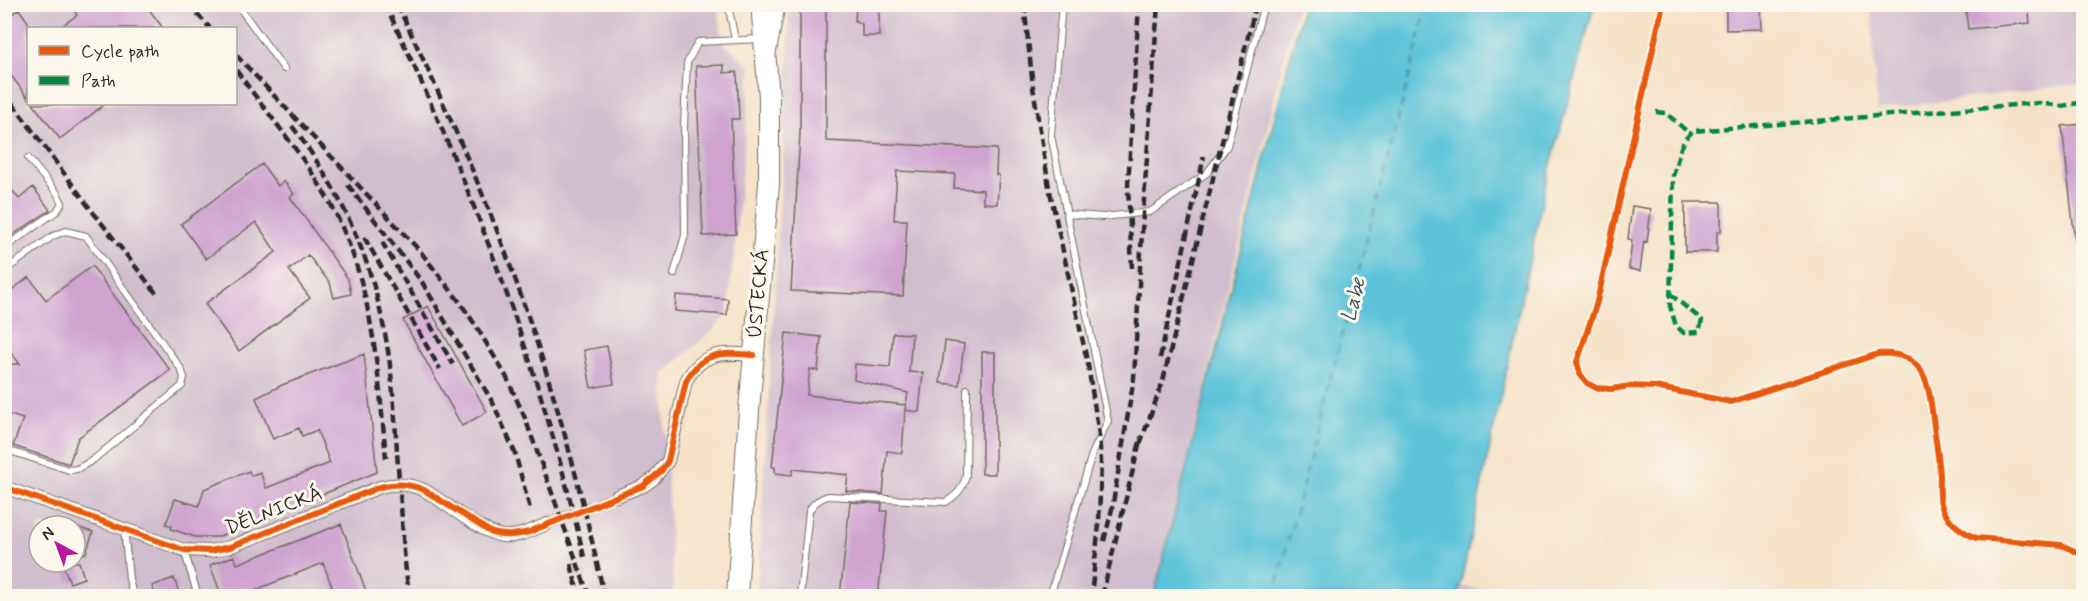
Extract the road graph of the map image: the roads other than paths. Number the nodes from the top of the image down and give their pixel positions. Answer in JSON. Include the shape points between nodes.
{"nodes":[{"id":1,"x":237,"y":4,"type":"edge"},
{"id":2,"x":728,"y":4,"type":"edge"},
{"id":3,"x":760,"y":4,"type":"edge"},
{"id":4,"x":779,"y":4,"type":"edge"},
{"id":5,"x":1062,"y":4,"type":"edge"},
{"id":6,"x":1264,"y":4,"type":"edge"},
{"id":7,"x":764,"y":39,"type":"junction"},
{"id":8,"x":735,"y":40,"type":"junction"},
{"id":9,"x":767,"y":64,"type":"junction"},
{"id":10,"x":284,"y":69,"type":"dead end"},
{"id":11,"x":28,"y":158,"type":"dead end"},
{"id":12,"x":1066,"y":214,"type":"junction"},
{"id":13,"x":4,"y":248,"type":"edge"},
{"id":14,"x":4,"y":271,"type":"edge"},
{"id":15,"x":674,"y":274,"type":"dead end"},
{"id":16,"x":754,"y":355,"type":"junction"},
{"id":17,"x":967,"y":389,"type":"dead end"},
{"id":18,"x":4,"y":446,"type":"edge"},
{"id":19,"x":4,"y":487,"type":"edge"},
{"id":20,"x":617,"y":496,"type":"tunnel mouth"},
{"id":21,"x":547,"y":524,"type":"tunnel mouth"},
{"id":22,"x":124,"y":527,"type":"junction"},
{"id":23,"x":184,"y":549,"type":"junction"},
{"id":24,"x":133,"y":597,"type":"edge"},
{"id":25,"x":198,"y":597,"type":"edge"},
{"id":26,"x":737,"y":597,"type":"edge"},
{"id":27,"x":800,"y":597,"type":"edge"},
{"id":28,"x":1050,"y":597,"type":"edge"}],
"edges":[{"from":1,"to":10,"type":"lane"},
{"from":2,"to":8,"type":"lane"},
{"from":3,"to":7,"type":"main road","name":"ÚSTECKÁ"},
{"from":4,"to":9,"type":"street","name":"ÚSTECKÁ"},
{"from":5,"to":12,"type":"lane","via":[[1051,135]]},
{"from":6,"to":12,"type":"lane","via":[[1227,146],[1207,173],[1150,212],[1103,217]]},
{"from":7,"to":8,"type":"lane"},
{"from":7,"to":9,"type":"main road","name":"ÚSTECKÁ"},
{"from":8,"to":15,"type":"lane","via":[[698,42],[687,63],[685,235]]},
{"from":9,"to":16,"type":"main road","name":"ÚSTECKÁ","via":[[769,184]]},
{"from":11,"to":13,"type":"lane","via":[[62,203],[57,211]]},
{"from":12,"to":28,"type":"lane","via":[[1108,421],[1092,454]]},
{"from":14,"to":18,"type":"lane","via":[[66,231],[86,236],[184,377],[182,386],[77,469],[69,470]]},
{"from":16,"to":20,"type":"street","via":[[708,357],[692,370],[668,461],[643,486]]},
{"from":16,"to":26,"type":"main road","name":"ÚSTECKÁ"},
{"from":17,"to":27,"type":"lane","via":[[966,475],[956,495],[946,502],[820,498],[809,511]]},
{"from":19,"to":22,"type":"street","name":"DĚLNICKÁ"},
{"from":21,"to":23,"type":"street","name":"DĚLNICKÁ","via":[[529,532],[502,536],[424,490],[399,484],[380,487],[230,547],[210,551]]},
{"from":22,"to":23,"type":"street","name":"DĚLNICKÁ"},
{"from":22,"to":24,"type":"lane"},
{"from":23,"to":25,"type":"lane"}]}
